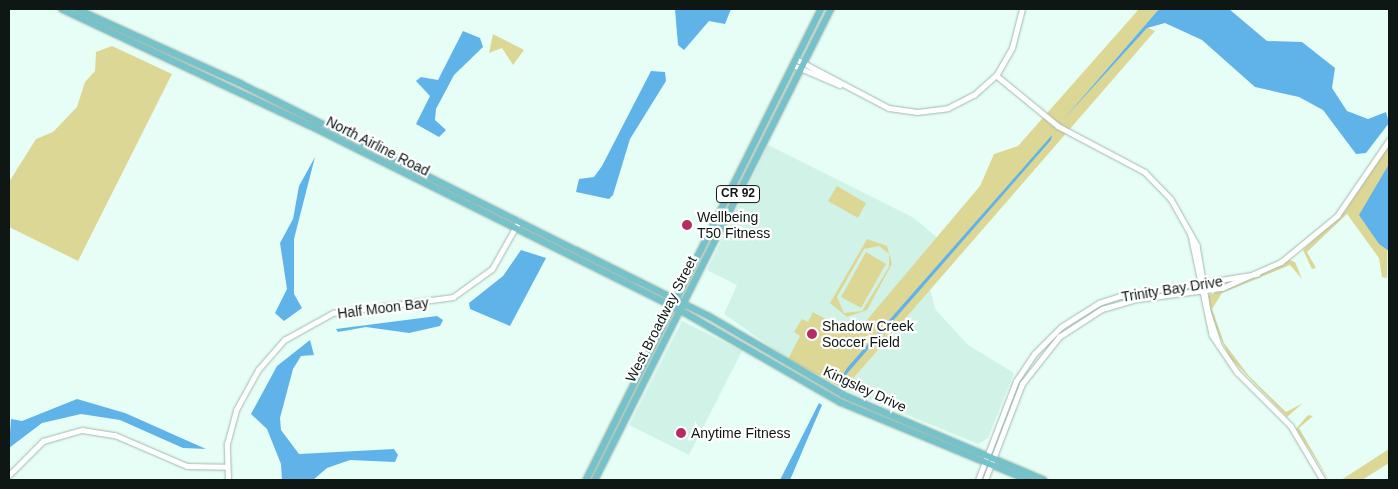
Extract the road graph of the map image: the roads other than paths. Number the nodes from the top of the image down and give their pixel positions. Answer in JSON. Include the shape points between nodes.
{"nodes":[{"id":1,"x":62,"y":9,"type":"edge"},
{"id":2,"x":77,"y":9,"type":"edge"},
{"id":3,"x":821,"y":9,"type":"edge"},
{"id":4,"x":831,"y":9,"type":"edge"},
{"id":5,"x":1022,"y":9,"type":"edge"},
{"id":6,"x":794,"y":62,"type":"junction"},
{"id":7,"x":201,"y":66,"type":"junction"},
{"id":8,"x":803,"y":67,"type":"junction"},
{"id":9,"x":198,"y":73,"type":"junction"},
{"id":10,"x":996,"y":75,"type":"junction"},
{"id":11,"x":1389,"y":140,"type":"edge"},
{"id":12,"x":519,"y":221,"type":"junction"},
{"id":13,"x":515,"y":230,"type":"junction"},
{"id":14,"x":701,"y":248,"type":"junction"},
{"id":15,"x":583,"y":253,"type":"junction"},
{"id":16,"x":579,"y":261,"type":"junction"},
{"id":17,"x":698,"y":274,"type":"junction"},
{"id":18,"x":1203,"y":289,"type":"junction"},
{"id":19,"x":675,"y":300,"type":"junction"},
{"id":20,"x":683,"y":304,"type":"junction"},
{"id":21,"x":672,"y":307,"type":"junction"},
{"id":22,"x":680,"y":310,"type":"junction"},
{"id":23,"x":781,"y":360,"type":"junction"},
{"id":24,"x":777,"y":366,"type":"junction"},
{"id":25,"x":844,"y":395,"type":"junction"},
{"id":26,"x":840,"y":402,"type":"junction"},
{"id":27,"x":889,"y":415,"type":"junction"},
{"id":28,"x":886,"y":422,"type":"junction"},
{"id":29,"x":991,"y":454,"type":"junction"},
{"id":30,"x":988,"y":461,"type":"junction"},
{"id":31,"x":226,"y":467,"type":"junction"},
{"id":32,"x":9,"y":475,"type":"edge"},
{"id":33,"x":228,"y":480,"type":"edge"},
{"id":34,"x":586,"y":480,"type":"edge"},
{"id":35,"x":595,"y":480,"type":"edge"},
{"id":36,"x":978,"y":480,"type":"edge"},
{"id":37,"x":985,"y":480,"type":"edge"},
{"id":38,"x":1028,"y":480,"type":"edge"},
{"id":39,"x":1044,"y":480,"type":"edge"},
{"id":40,"x":1323,"y":480,"type":"edge"}],
"edges":[{"from":1,"to":9,"type":"main road","name":"North Airline Road"},
{"from":2,"to":7,"type":"main road","name":"North Airline Road"},
{"from":3,"to":6,"type":"main road","name":"West Broadway Street","number":"CR 92"},
{"from":4,"to":8,"type":"main road","name":"West Broadway Street","number":"CR 92"},
{"from":5,"to":10,"type":"street","via":[[1012,48]]},
{"from":6,"to":8,"type":"street"},
{"from":6,"to":14,"type":"main road","name":"West Broadway Street","number":"CR 92"},
{"from":7,"to":9,"type":"main road"},
{"from":7,"to":12,"type":"main road","name":"North Airline Road"},
{"from":8,"to":10,"type":"street","via":[[889,108],[930,111],[969,98]]},
{"from":8,"to":17,"type":"main road","name":"West Broadway Street","number":"CR 92"},
{"from":9,"to":13,"type":"main road","name":"North Airline Road"},
{"from":10,"to":18,"type":"street","via":[[1058,126],[1145,172],[1171,199],[1190,229],[1200,254]]},
{"from":11,"to":18,"type":"street","name":"Trinity Bay Drive","via":[[1328,226],[1298,252],[1258,273]]},
{"from":12,"to":13,"type":"street","name":"Half Moon Bay"},
{"from":12,"to":15,"type":"main road","name":"North Airline Road"},
{"from":13,"to":16,"type":"main road","name":"North Airline Road"},
{"from":13,"to":31,"type":"street","name":"Half Moon Bay","via":[[492,268],[453,297],[333,313],[284,340],[261,366],[236,410]]},
{"from":14,"to":17,"type":"main road","via":[[705,253]]},
{"from":14,"to":19,"type":"main road","name":"West Broadway Street","number":"CR 92"},
{"from":15,"to":16,"type":"main road"},
{"from":15,"to":19,"type":"main road","name":"North Airline Road"},
{"from":16,"to":21,"type":"main road","name":"North Airline Road"},
{"from":17,"to":20,"type":"main road","name":"West Broadway Street","number":"CR 92"},
{"from":18,"to":29,"type":"street","name":"Trinity Bay Drive","via":[[1124,302],[1070,329],[1026,378]]},
{"from":18,"to":40,"type":"street","via":[[1219,345],[1237,372],[1291,426]]},
{"from":19,"to":20,"type":"main road","name":"North Airline Road"},
{"from":19,"to":21,"type":"main road","name":"West Broadway Street","number":"CR 92"},
{"from":20,"to":22,"type":"main road","name":"West Broadway Street","number":"CR 92"},
{"from":20,"to":23,"type":"main road","name":"Kingsley Drive"},
{"from":21,"to":22,"type":"main road","name":"North Airline Road"},
{"from":21,"to":34,"type":"main road","name":"West Broadway Street","number":"CR 92"},
{"from":22,"to":24,"type":"main road","name":"Kingsley Drive"},
{"from":22,"to":35,"type":"main road","name":"West Broadway Street","number":"CR 92"},
{"from":23,"to":24,"type":"main road"},
{"from":23,"to":25,"type":"main road","name":"Kingsley Drive"},
{"from":24,"to":26,"type":"main road","name":"Kingsley Drive"},
{"from":25,"to":26,"type":"main road"},
{"from":25,"to":27,"type":"main road","name":"Kingsley Drive"},
{"from":26,"to":28,"type":"main road","name":"Kingsley Drive"},
{"from":27,"to":28,"type":"main road"},
{"from":27,"to":29,"type":"main road","name":"Kingsley Drive"},
{"from":28,"to":30,"type":"main road","name":"Kingsley Drive"},
{"from":29,"to":30,"type":"street","name":"Trinity Bay Drive"},
{"from":29,"to":39,"type":"main road","name":"Kingsley Drive"},
{"from":30,"to":36,"type":"street","name":"Trinity Bay Drive"},
{"from":30,"to":37,"type":"street","name":"Trinity Bay Drive"},
{"from":30,"to":38,"type":"main road","name":"Kingsley Drive"},
{"from":31,"to":32,"type":"street","via":[[188,466],[115,435],[82,430],[44,441]]},
{"from":31,"to":33,"type":"street","name":"Half Moon Bay"}]}
